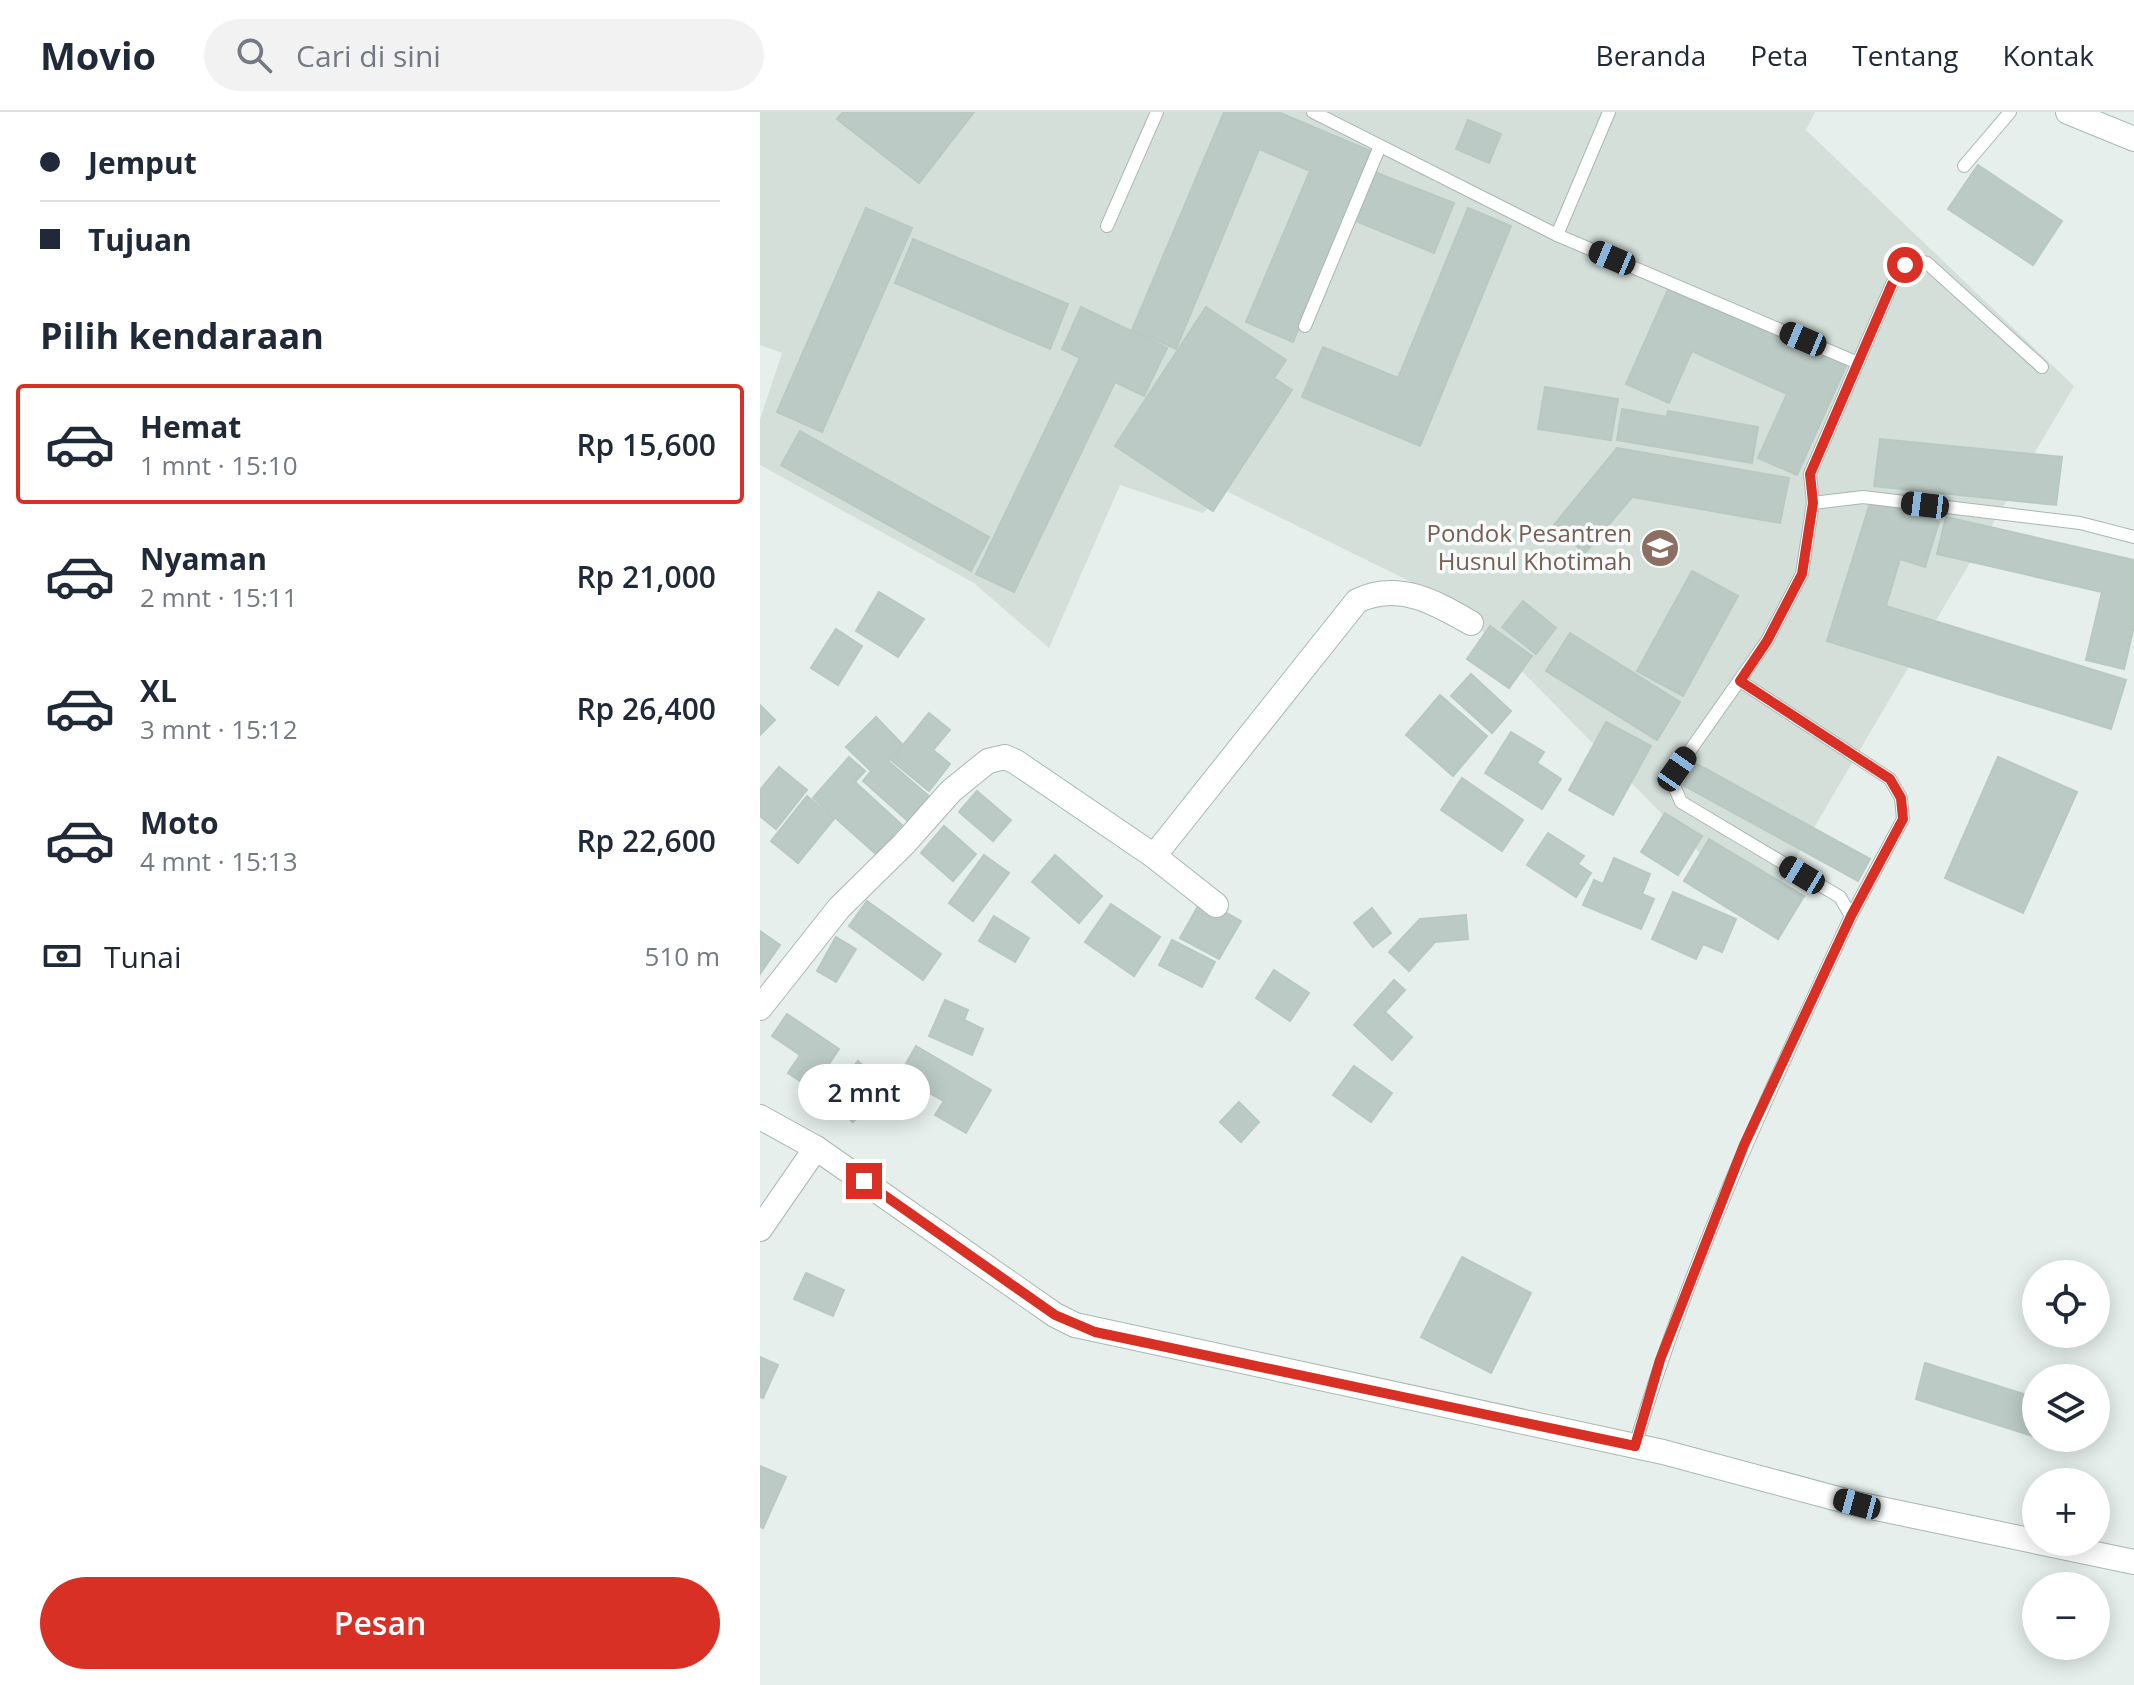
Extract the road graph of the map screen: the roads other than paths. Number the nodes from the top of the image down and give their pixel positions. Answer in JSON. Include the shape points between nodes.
{"nodes":[{"id":1,"x":1157,"y":112,"type":"edge"},
{"id":2,"x":1313,"y":112,"type":"edge"},
{"id":3,"x":1609,"y":112,"type":"edge"},
{"id":4,"x":2010,"y":112,"type":"edge"},
{"id":5,"x":2068,"y":112,"type":"edge"},
{"id":6,"x":2134,"y":139,"type":"edge"},
{"id":7,"x":1380,"y":146,"type":"junction"},
{"id":8,"x":1964,"y":166,"type":"dead end"},
{"id":9,"x":1107,"y":226,"type":"dead end"},
{"id":10,"x":1557,"y":235,"type":"junction"},
{"id":11,"x":1305,"y":326,"type":"dead end"},
{"id":12,"x":1858,"y":363,"type":"junction"},
{"id":13,"x":2042,"y":367,"type":"dead end"},
{"id":14,"x":1813,"y":503,"type":"junction"},
{"id":15,"x":2134,"y":537,"type":"edge"},
{"id":16,"x":1471,"y":623,"type":"dead end"},
{"id":17,"x":1740,"y":681,"type":"junction"},
{"id":18,"x":1154,"y":856,"type":"junction"},
{"id":19,"x":1216,"y":905,"type":"dead end"},
{"id":20,"x":1851,"y":916,"type":"junction"},
{"id":21,"x":760,"y":1008,"type":"edge"},
{"id":22,"x":760,"y":1117,"type":"edge"},
{"id":23,"x":816,"y":1148,"type":"junction"},
{"id":24,"x":760,"y":1229,"type":"edge"},
{"id":25,"x":1635,"y":1446,"type":"junction"},
{"id":26,"x":2134,"y":1562,"type":"edge"}],
"edges":[{"from":1,"to":9,"type":"lane"},
{"from":2,"to":7,"type":"lane"},
{"from":3,"to":10,"type":"lane"},
{"from":4,"to":8,"type":"lane"},
{"from":5,"to":6,"type":"street"},
{"from":7,"to":10,"type":"lane"},
{"from":7,"to":11,"type":"lane"},
{"from":10,"to":12,"type":"lane"},
{"from":12,"to":13,"type":"lane","via":[[1892,284],[1913,259],[1927,263]]},
{"from":12,"to":14,"type":"lane","via":[[1810,474]]},
{"from":14,"to":15,"type":"lane","via":[[1863,497],[2080,523]]},
{"from":14,"to":17,"type":"lane","via":[[1802,574]]},
{"from":16,"to":18,"type":"street","via":[[1436,602],[1399,592],[1370,594],[1357,601]]},
{"from":17,"to":20,"type":"lane","via":[[1890,779],[1901,798],[1903,819]]},
{"from":17,"to":20,"type":"lane","via":[[1677,769],[1676,795],[1702,816],[1840,897]]},
{"from":18,"to":19,"type":"street"},
{"from":18,"to":21,"type":"street","via":[[1016,762],[1005,757],[988,761],[951,791],[839,908]]},
{"from":20,"to":25,"type":"lane","via":[[1744,1145],[1660,1360]]},
{"from":22,"to":23,"type":"street"},
{"from":23,"to":24,"type":"street"},
{"from":23,"to":25,"type":"street","via":[[1075,1325]]},
{"from":25,"to":26,"type":"street","via":[[1857,1504]]}]}
